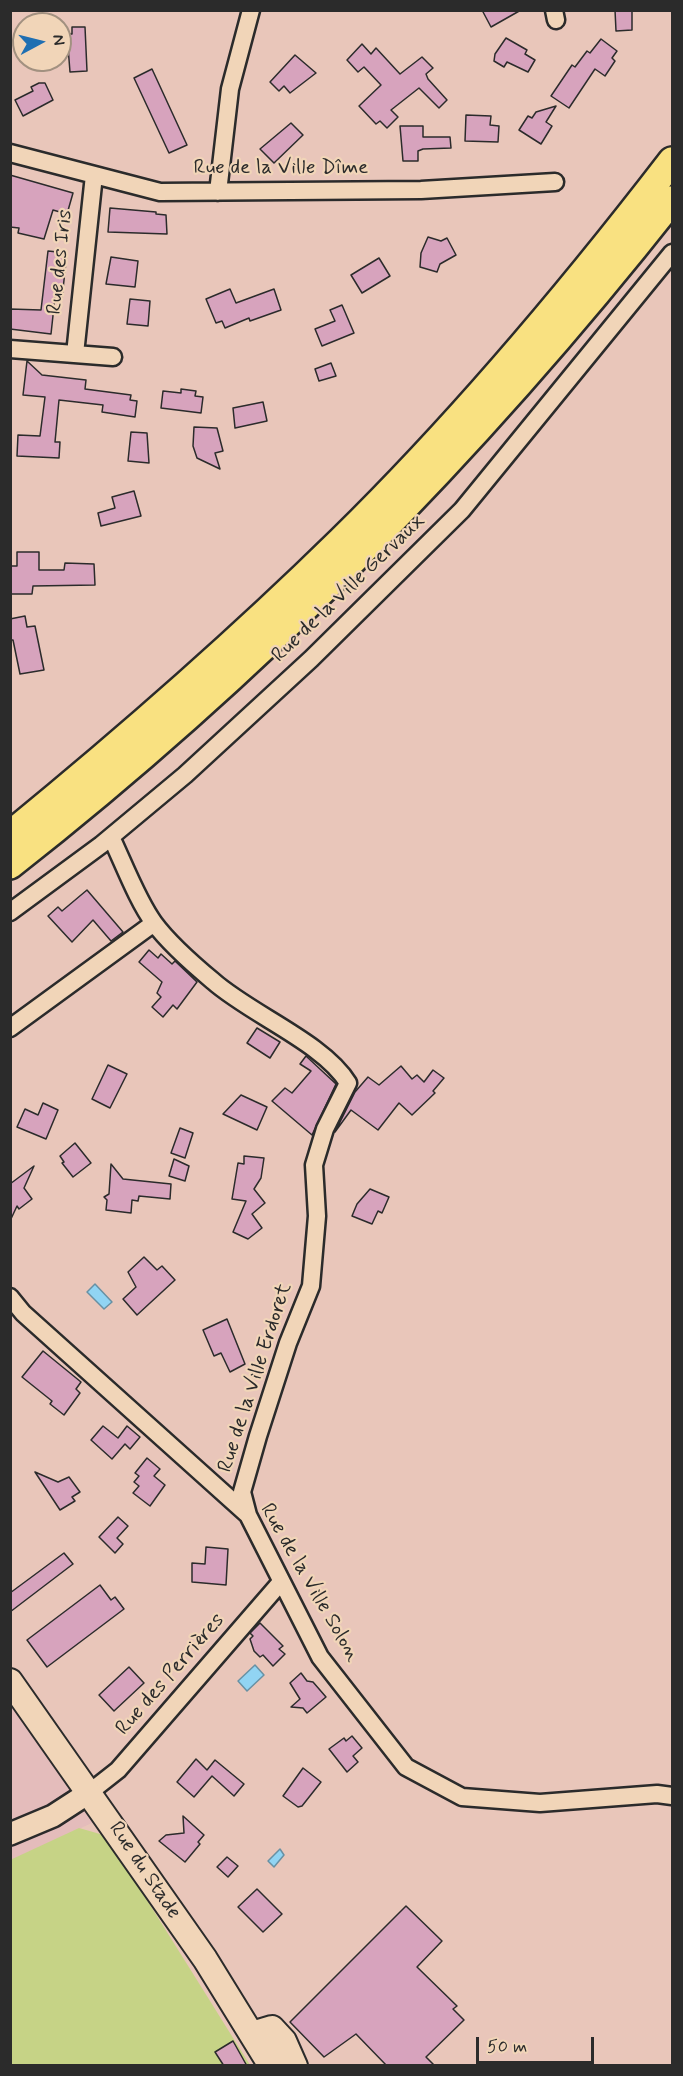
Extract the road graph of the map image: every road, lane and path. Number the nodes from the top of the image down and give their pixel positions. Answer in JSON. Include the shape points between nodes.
{"nodes":[{"id":1,"x":251,"y":10,"type":"edge"},
{"id":2,"x":10,"y":153,"type":"edge"},
{"id":3,"x":672,"y":161,"type":"edge"},
{"id":4,"x":94,"y":175,"type":"junction"},
{"id":5,"x":555,"y":182,"type":"dead end"},
{"id":6,"x":218,"y":192,"type":"junction"},
{"id":7,"x":672,"y":200,"type":"edge"},
{"id":8,"x":672,"y":253,"type":"edge"},
{"id":9,"x":10,"y":349,"type":"edge"},
{"id":10,"x":75,"y":354,"type":"junction"},
{"id":11,"x":112,"y":357,"type":"dead end"},
{"id":12,"x":10,"y":835,"type":"edge"},
{"id":13,"x":111,"y":837,"type":"junction"},
{"id":14,"x":10,"y":865,"type":"edge"},
{"id":15,"x":10,"y":912,"type":"edge"},
{"id":16,"x":154,"y":923,"type":"junction"},
{"id":17,"x":10,"y":1028,"type":"edge"},
{"id":18,"x":10,"y":1297,"type":"edge"},
{"id":19,"x":248,"y":1515,"type":"junction"},
{"id":20,"x":281,"y":1582,"type":"junction"},
{"id":21,"x":10,"y":1681,"type":"edge"},
{"id":22,"x":90,"y":1792,"type":"junction"},
{"id":23,"x":672,"y":1796,"type":"edge"},
{"id":24,"x":10,"y":1834,"type":"edge"},
{"id":25,"x":262,"y":2031,"type":"junction"},
{"id":26,"x":271,"y":2066,"type":"edge"},
{"id":27,"x":295,"y":2066,"type":"edge"}],
"edges":[{"from":1,"to":6,"type":"street","via":[[230,88]]},
{"from":2,"to":4,"type":"street","name":"Rue de la Ville Dîme"},
{"from":3,"to":12,"type":"highway","via":[[537,326],[342,540],[177,695]]},
{"from":4,"to":6,"type":"street","name":"Rue de la Ville Dîme","via":[[160,192]]},
{"from":4,"to":10,"type":"street","name":"Rue des Iris"},
{"from":5,"to":6,"type":"street","name":"Rue de la Ville Dîme","via":[[421,190]]},
{"from":7,"to":14,"type":"highway","via":[[529,374],[321,592],[171,730]]},
{"from":8,"to":13,"type":"street","name":"Rue de la Ville Gervaux","via":[[462,510],[311,659]]},
{"from":9,"to":10,"type":"street"},
{"from":10,"to":11,"type":"street"},
{"from":13,"to":15,"type":"street","name":"Rue de la Ville Gervaux"},
{"from":13,"to":16,"type":"street","name":"Rue de la Ville Erdoret"},
{"from":16,"to":17,"type":"street"},
{"from":16,"to":19,"type":"street","name":"Rue de la Ville Erdoret","via":[[213,982],[317,1051],[348,1083],[325,1129],[314,1165],[316,1216],[311,1286],[288,1343],[242,1492]]},
{"from":18,"to":19,"type":"street","name":"Rue de la Ville Solon","via":[[23,1313]]},
{"from":19,"to":20,"type":"street","name":"Rue de la Ville Solon"},
{"from":20,"to":22,"type":"street","name":"Rue des Perrières","via":[[118,1770]]},
{"from":20,"to":23,"type":"street","name":"Rue de la Ville Solon","via":[[320,1657],[406,1767],[462,1797],[540,1803]]},
{"from":21,"to":22,"type":"main road","name":"Rue du Stade"},
{"from":22,"to":24,"type":"street","via":[[53,1816]]},
{"from":22,"to":25,"type":"main road","name":"Rue du Stade","via":[[205,1959]]},
{"from":25,"to":26,"type":"main road","name":"Rue du Stade"},
{"from":25,"to":27,"type":"main road","via":[[285,2042]]}]}
